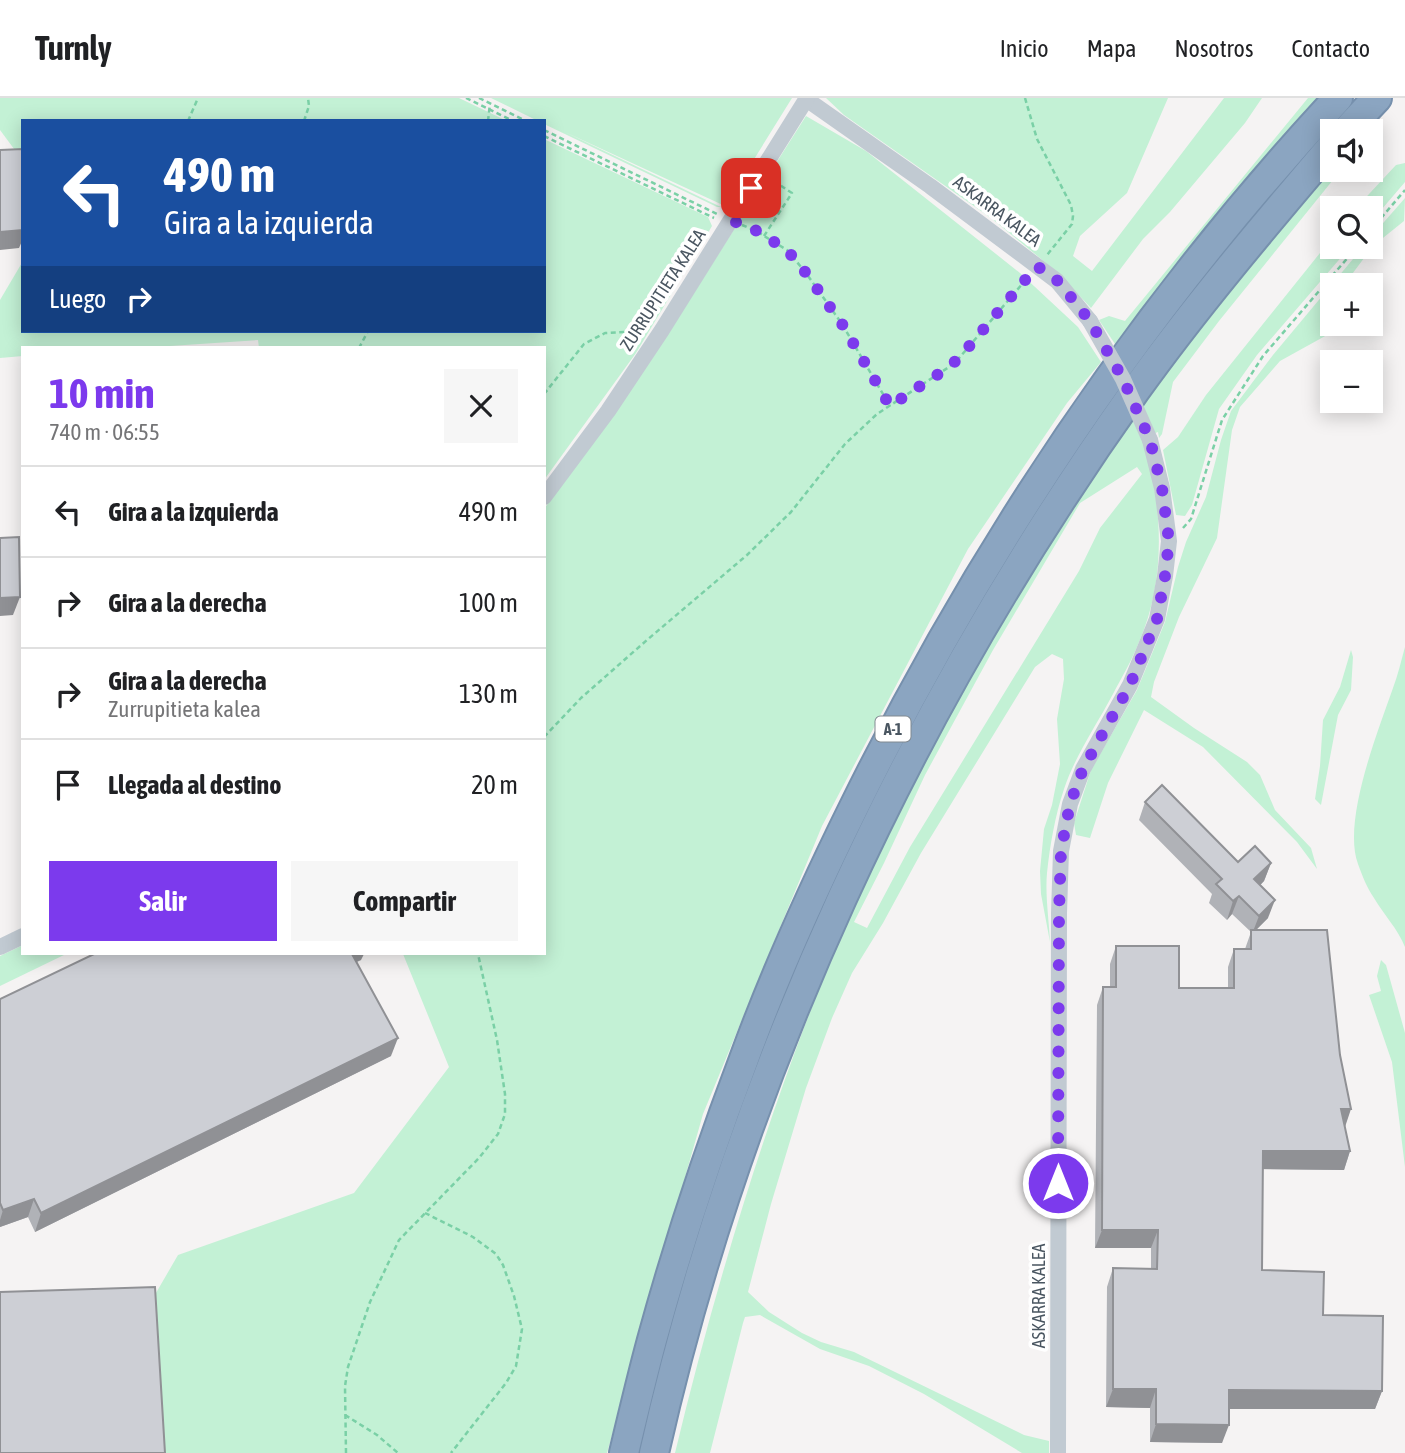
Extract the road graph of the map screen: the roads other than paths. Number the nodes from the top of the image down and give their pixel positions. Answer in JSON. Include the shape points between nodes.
{"nodes":[{"id":1,"x":1338,"y":98,"type":"edge"},
{"id":2,"x":1377,"y":98,"type":"edge"},
{"id":3,"x":806,"y":99,"type":"edge"},
{"id":4,"x":1357,"y":119,"type":"edge"},
{"id":5,"x":1320,"y":160,"type":"edge"},
{"id":6,"x":546,"y":494,"type":"edge"},
{"id":7,"x":21,"y":937,"type":"edge"},
{"id":8,"x":0,"y":947,"type":"edge"},
{"id":9,"x":624,"y":1453,"type":"edge"},
{"id":10,"x":654,"y":1453,"type":"edge"},
{"id":11,"x":1058,"y":1453,"type":"edge"}],
"edges":[{"from":1,"to":9,"type":"highway","number":"A-1","via":[[1219,235],[1127,354],[1037,484],[952,622],[884,746],[832,850],[745,1056],[677,1252]]},
{"from":2,"to":4,"type":"highway"},
{"from":3,"to":6,"type":"street","name":"ZURRUPITIETA KALEA","via":[[761,172],[724,219],[662,330]]},
{"from":3,"to":11,"type":"street","name":"ASKARRA KALEA","bridge":true,"via":[[1058,281],[1090,321],[1123,379],[1150,440],[1162,488],[1169,541],[1157,619],[1130,685],[1083,769],[1061,851]]},
{"from":5,"to":10,"type":"highway","number":"A-1","via":[[1248,244],[1129,401],[978,634],[907,764],[821,945],[770,1071],[703,1268]]},
{"from":7,"to":8,"type":"street"}]}
